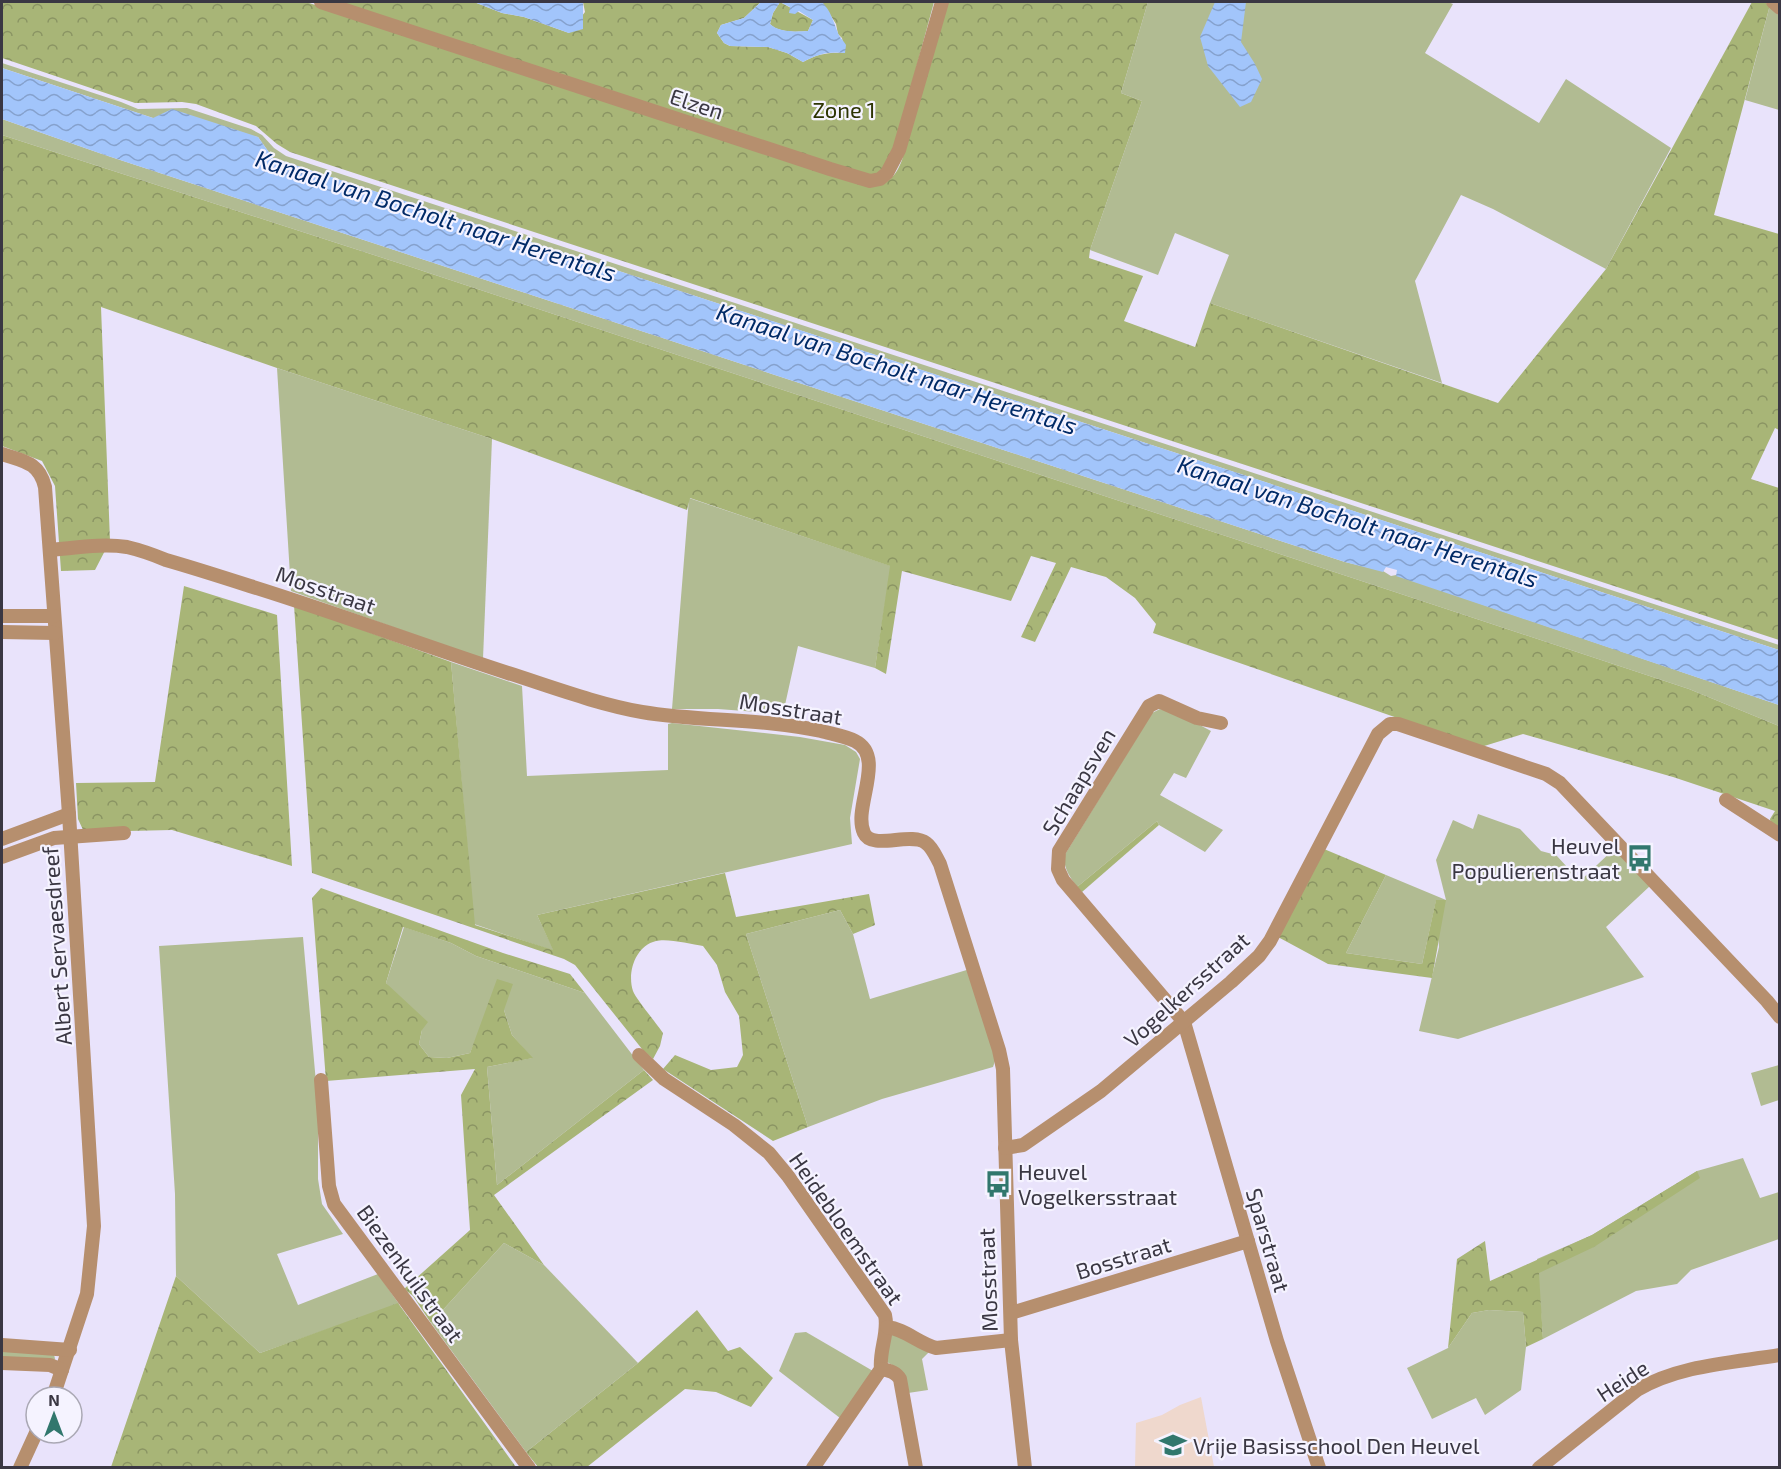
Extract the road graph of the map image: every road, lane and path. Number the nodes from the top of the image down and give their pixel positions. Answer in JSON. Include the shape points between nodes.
{"nodes":[{"id":1,"x":321,"y":2,"type":"edge"},
{"id":2,"x":942,"y":2,"type":"edge"},
{"id":3,"x":1773,"y":2,"type":"edge"},
{"id":4,"x":1779,"y":8,"type":"edge"},
{"id":5,"x":2,"y":454,"type":"edge"},
{"id":6,"x":50,"y":550,"type":"junction"},
{"id":7,"x":2,"y":616,"type":"edge"},
{"id":8,"x":54,"y":616,"type":"junction"},
{"id":9,"x":2,"y":632,"type":"edge"},
{"id":10,"x":55,"y":633,"type":"junction"},
{"id":11,"x":1221,"y":723,"type":"dead end"},
{"id":12,"x":1726,"y":800,"type":"dead end"},
{"id":13,"x":69,"y":814,"type":"junction"},
{"id":14,"x":124,"y":833,"type":"dead end"},
{"id":15,"x":1779,"y":835,"type":"edge"},
{"id":16,"x":70,"y":836,"type":"junction"},
{"id":17,"x":2,"y":839,"type":"edge"},
{"id":18,"x":2,"y":857,"type":"edge"},
{"id":19,"x":1779,"y":1017,"type":"edge"},
{"id":20,"x":1184,"y":1022,"type":"junction"},
{"id":21,"x":639,"y":1055,"type":"dead end"},
{"id":22,"x":321,"y":1080,"type":"dead end"},
{"id":23,"x":1005,"y":1148,"type":"junction"},
{"id":24,"x":1248,"y":1241,"type":"junction"},
{"id":25,"x":1011,"y":1313,"type":"junction"},
{"id":26,"x":887,"y":1327,"type":"junction"},
{"id":27,"x":1011,"y":1340,"type":"junction"},
{"id":28,"x":2,"y":1345,"type":"edge"},
{"id":29,"x":70,"y":1350,"type":"junction"},
{"id":30,"x":1779,"y":1355,"type":"edge"},
{"id":31,"x":2,"y":1362,"type":"edge"},
{"id":32,"x":881,"y":1368,"type":"junction"},
{"id":33,"x":62,"y":1371,"type":"junction"},
{"id":34,"x":57,"y":1385,"type":"edge"},
{"id":35,"x":30,"y":1445,"type":"edge"},
{"id":36,"x":20,"y":1467,"type":"edge"},
{"id":37,"x":529,"y":1467,"type":"edge"},
{"id":38,"x":813,"y":1467,"type":"edge"},
{"id":39,"x":916,"y":1467,"type":"edge"},
{"id":40,"x":1024,"y":1467,"type":"edge"},
{"id":41,"x":1320,"y":1467,"type":"edge"},
{"id":42,"x":1539,"y":1467,"type":"edge"}],
"edges":[{"from":1,"to":2,"type":"street","name":"Elzen","via":[[870,181],[887,173],[899,150]]},
{"from":3,"to":4,"type":"street"},
{"from":5,"to":6,"type":"street","name":"Albert Servaesdreef","via":[[37,469],[45,487]]},
{"from":6,"to":8,"type":"street","name":"Albert Servaesdreef"},
{"from":6,"to":23,"type":"street","name":"Mosstraat","via":[[129,548],[621,707],[774,723],[858,742],[869,761],[862,814],[864,833],[878,841],[922,840],[940,864],[999,1050]]},
{"from":7,"to":8,"type":"street"},
{"from":8,"to":10,"type":"street","name":"Albert Servaesdreef"},
{"from":9,"to":10,"type":"street"},
{"from":10,"to":13,"type":"street","name":"Albert Servaesdreef"},
{"from":11,"to":20,"type":"street","name":"Schaapsven","via":[[1197,718],[1159,701],[1149,706],[1058,857],[1063,879]]},
{"from":12,"to":15,"type":"street"},
{"from":13,"to":16,"type":"street","name":"Albert Servaesdreef"},
{"from":13,"to":17,"type":"street"},
{"from":14,"to":16,"type":"street"},
{"from":16,"to":18,"type":"street"},
{"from":16,"to":29,"type":"street","name":"Albert Servaesdreef","via":[[94,1226],[87,1294]]},
{"from":19,"to":20,"type":"street","name":"Vogelkersstraat","via":[[1560,783],[1546,774],[1390,724],[1378,734],[1270,941],[1246,968]]},
{"from":20,"to":23,"type":"street","name":"Vogelkersstraat","via":[[1101,1091],[1023,1146]]},
{"from":20,"to":24,"type":"street","name":"Sparstraat"},
{"from":21,"to":26,"type":"street","name":"Heidebloemstraat","via":[[663,1079],[756,1141],[777,1162],[885,1315]]},
{"from":22,"to":37,"type":"street","name":"Biezenkuilstraat","via":[[329,1186],[334,1204]]},
{"from":23,"to":25,"type":"street","name":"Mosstraat"},
{"from":24,"to":25,"type":"street","name":"Bosstraat"},
{"from":24,"to":41,"type":"street","name":"Sparstraat","via":[[1276,1341]]},
{"from":25,"to":27,"type":"street","name":"Mosstraat"},
{"from":26,"to":27,"type":"street","via":[[936,1348]]},
{"from":26,"to":32,"type":"street","name":"Heidebloemstraat"},
{"from":27,"to":40,"type":"street","name":"Mosstraat"},
{"from":28,"to":29,"type":"street"},
{"from":29,"to":33,"type":"street","name":"Albert Servaesdreef"},
{"from":30,"to":42,"type":"street","name":"Heide","via":[[1685,1369],[1653,1381]]},
{"from":31,"to":33,"type":"street","via":[[50,1365]]},
{"from":32,"to":38,"type":"street","name":"Heidebloemstraat"},
{"from":32,"to":39,"type":"street","via":[[900,1379]]},
{"from":33,"to":34,"type":"street","name":"Albert Servaesdreef"},
{"from":35,"to":36,"type":"street"}]}
